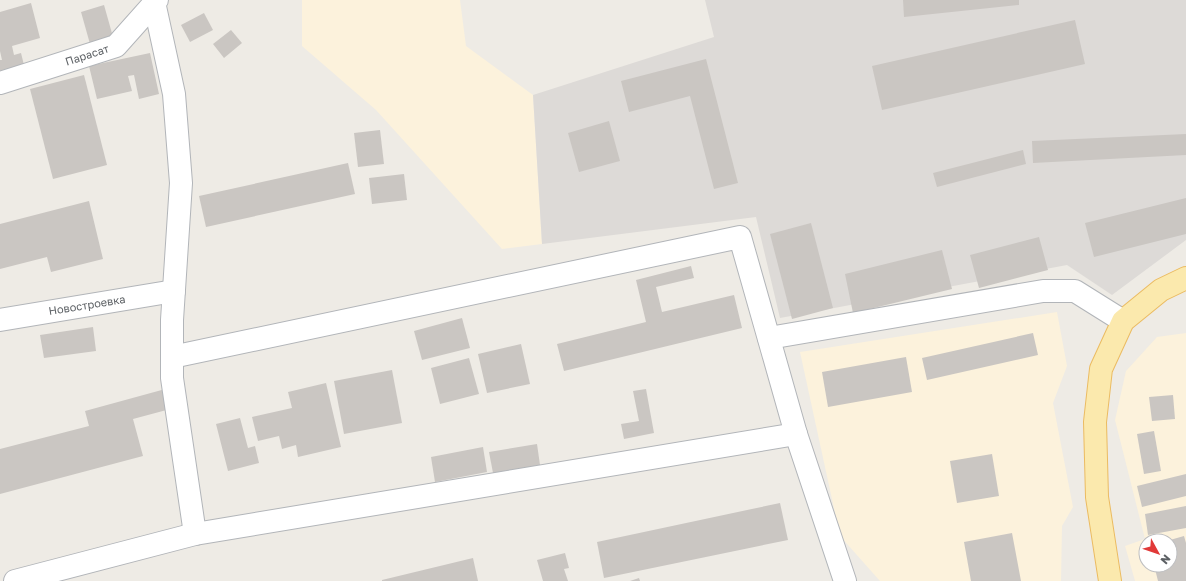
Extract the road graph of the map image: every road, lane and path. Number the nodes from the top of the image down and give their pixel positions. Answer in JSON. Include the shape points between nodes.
{"nodes":[{"id":1,"x":154,"y":1,"type":"edge"},
{"id":2,"x":0,"y":83,"type":"edge"},
{"id":3,"x":1186,"y":278,"type":"edge"},
{"id":4,"x":174,"y":291,"type":"junction"},
{"id":5,"x":0,"y":320,"type":"edge"},
{"id":6,"x":1123,"y":321,"type":"junction"},
{"id":7,"x":769,"y":338,"type":"junction"},
{"id":8,"x":172,"y":357,"type":"junction"},
{"id":9,"x":796,"y":434,"type":"junction"},
{"id":10,"x":195,"y":534,"type":"junction"},
{"id":11,"x":15,"y":581,"type":"edge"},
{"id":12,"x":845,"y":581,"type":"edge"},
{"id":13,"x":1110,"y":581,"type":"edge"}],
"edges":[{"from":1,"to":2,"type":"street","name":"Парасат","via":[[116,46]]},
{"from":1,"to":4,"type":"street","via":[[174,94],[182,183]]},
{"from":3,"to":6,"type":"main road","via":[[1161,290]]},
{"from":4,"to":5,"type":"street","name":"Новостроевка"},
{"from":4,"to":8,"type":"street"},
{"from":6,"to":7,"type":"street","via":[[1075,291],[1043,291]]},
{"from":6,"to":13,"type":"main road","via":[[1101,369],[1095,422],[1097,497]]},
{"from":7,"to":8,"type":"street","via":[[740,237]]},
{"from":7,"to":9,"type":"street"},
{"from":8,"to":10,"type":"street","via":[[172,378]]},
{"from":9,"to":10,"type":"street"},
{"from":9,"to":12,"type":"street"},
{"from":10,"to":11,"type":"street"}]}
